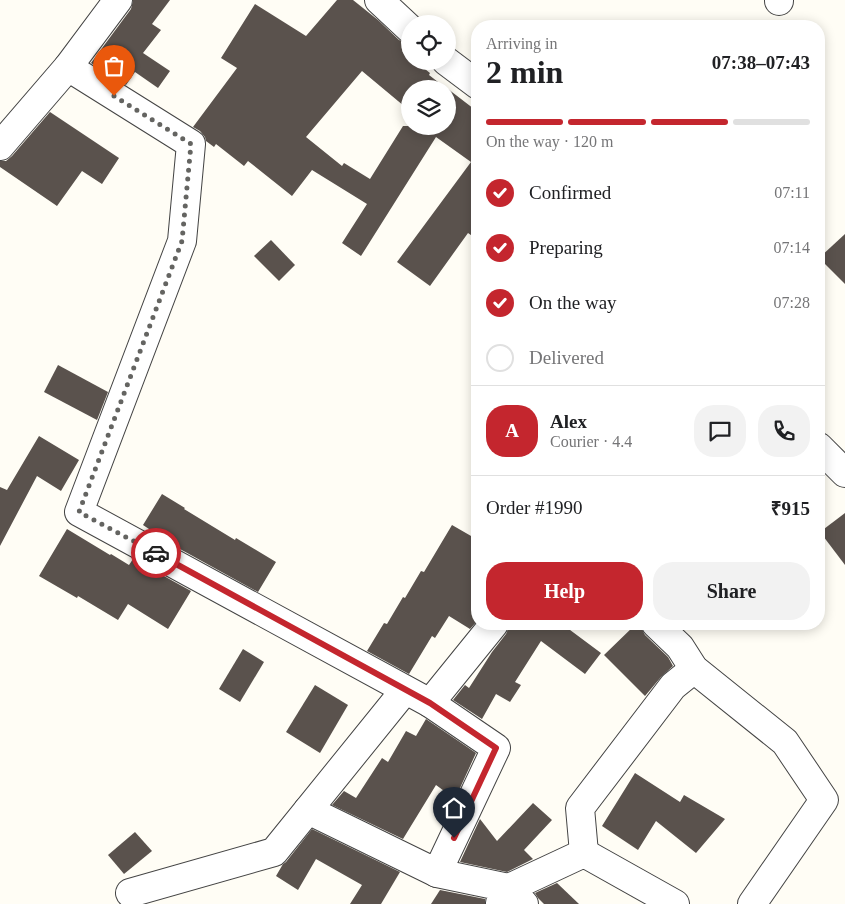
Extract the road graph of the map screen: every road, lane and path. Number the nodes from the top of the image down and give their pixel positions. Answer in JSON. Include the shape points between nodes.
{"nodes":[{"id":1,"x":118,"y":0,"type":"edge"},
{"id":2,"x":379,"y":0,"type":"edge"},
{"id":3,"x":401,"y":21,"type":"edge"},
{"id":4,"x":68,"y":67,"type":"junction"},
{"id":5,"x":456,"y":68,"type":"edge"},
{"id":6,"x":471,"y":80,"type":"edge"},
{"id":7,"x":0,"y":146,"type":"edge"},
{"id":8,"x":825,"y":453,"type":"edge"},
{"id":9,"x":845,"y":473,"type":"edge"},
{"id":10,"x":489,"y":630,"type":"edge"},
{"id":11,"x":663,"y":630,"type":"edge"},
{"id":12,"x":694,"y":669,"type":"junction"},
{"id":13,"x":405,"y":690,"type":"junction"},
{"id":14,"x":430,"y":703,"type":"junction"},
{"id":15,"x":308,"y":810,"type":"junction"},
{"id":16,"x":584,"y":853,"type":"junction"},
{"id":17,"x":437,"y":873,"type":"junction"},
{"id":18,"x":130,"y":892,"type":"dead end"},
{"id":19,"x":511,"y":899,"type":"edge"},
{"id":20,"x":674,"y":904,"type":"edge"},
{"id":21,"x":752,"y":904,"type":"edge"}],
"edges":[{"from":1,"to":4,"type":"street"},
{"from":2,"to":3,"type":"street"},
{"from":4,"to":7,"type":"street"},
{"from":4,"to":13,"type":"street","via":[[191,144],[182,241],[79,512]]},
{"from":5,"to":6,"type":"street"},
{"from":8,"to":9,"type":"street"},
{"from":10,"to":14,"type":"street"},
{"from":11,"to":12,"type":"street","via":[[680,646]]},
{"from":12,"to":16,"type":"street","via":[[673,686],[580,808]]},
{"from":12,"to":21,"type":"street","via":[[785,742],[824,800]]},
{"from":13,"to":14,"type":"street"},
{"from":13,"to":15,"type":"street"},
{"from":14,"to":17,"type":"street","via":[[496,748]]},
{"from":15,"to":17,"type":"street"},
{"from":15,"to":18,"type":"street","via":[[274,852]]},
{"from":16,"to":19,"type":"street"},
{"from":16,"to":20,"type":"street"},
{"from":17,"to":19,"type":"street"}]}
